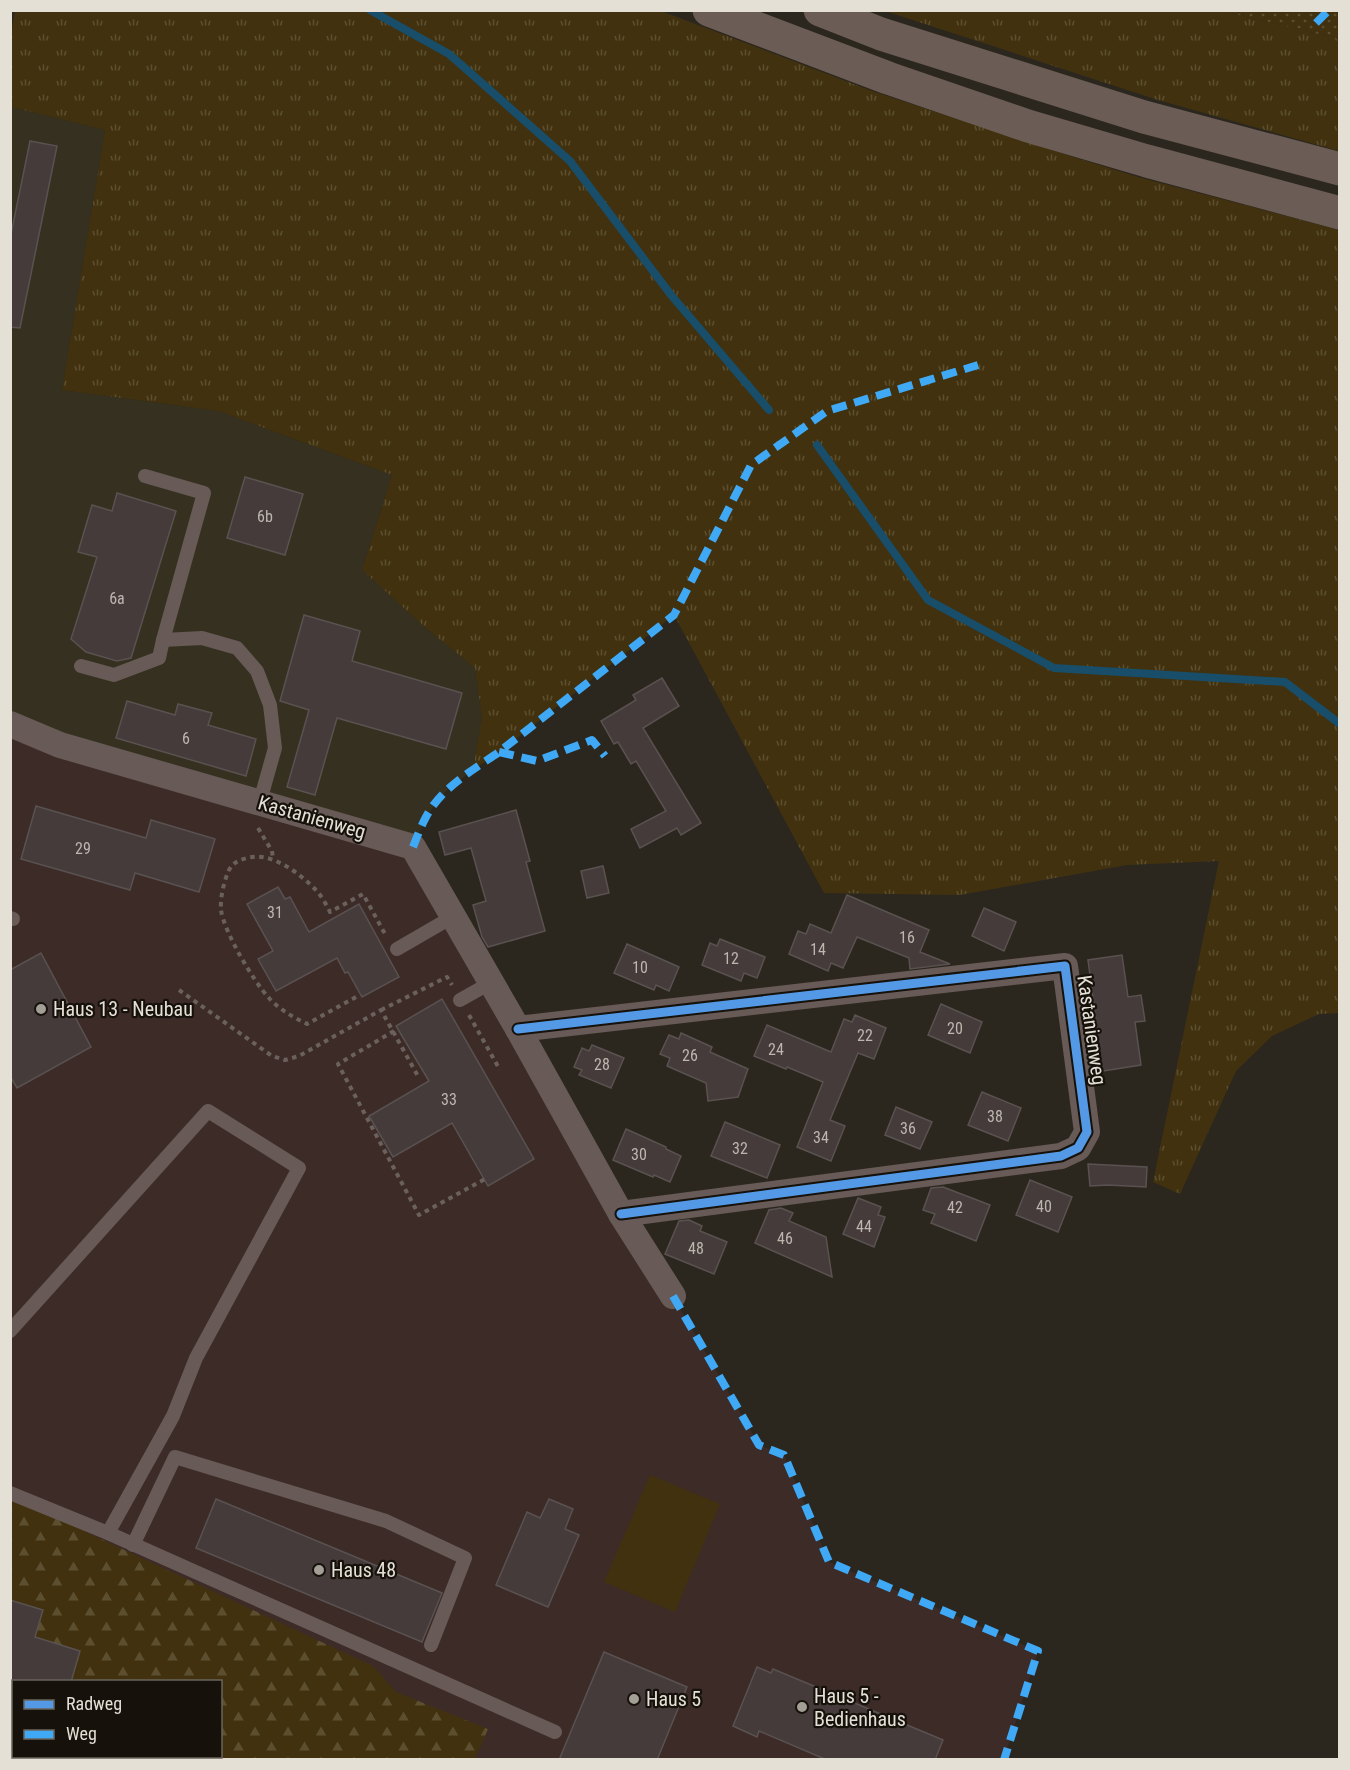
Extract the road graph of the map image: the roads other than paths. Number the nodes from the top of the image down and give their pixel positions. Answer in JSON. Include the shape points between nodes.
{"nodes":[{"id":1,"x":709,"y":10,"type":"edge"},
{"id":2,"x":820,"y":10,"type":"edge"},
{"id":3,"x":1340,"y":169,"type":"edge"},
{"id":4,"x":1340,"y":213,"type":"edge"},
{"id":5,"x":145,"y":476,"type":"dead end"},
{"id":6,"x":164,"y":640,"type":"junction"},
{"id":7,"x":81,"y":666,"type":"dead end"},
{"id":8,"x":10,"y":724,"type":"edge"},
{"id":9,"x":260,"y":801,"type":"junction"},
{"id":10,"x":454,"y":916,"type":"junction"},
{"id":11,"x":397,"y":949,"type":"road end"},
{"id":12,"x":492,"y":982,"type":"junction"},
{"id":13,"x":460,"y":1000,"type":"road end"},
{"id":14,"x":518,"y":1029,"type":"junction"},
{"id":15,"x":621,"y":1214,"type":"junction"},
{"id":16,"x":673,"y":1296,"type":"dead end"},
{"id":17,"x":10,"y":1331,"type":"edge"},
{"id":18,"x":10,"y":1493,"type":"edge"},
{"id":19,"x":108,"y":1533,"type":"junction"},
{"id":20,"x":133,"y":1545,"type":"junction"},
{"id":21,"x":431,"y":1645,"type":"dead end"},
{"id":22,"x":555,"y":1732,"type":"dead end"}],
"edges":[{"from":1,"to":4,"type":"main road","via":[[1028,126]]},
{"from":2,"to":3,"type":"main road","via":[[881,34],[1144,117]]},
{"from":5,"to":6,"type":"lane","via":[[204,493]]},
{"from":6,"to":7,"type":"lane","via":[[159,658],[114,675]]},
{"from":6,"to":9,"type":"lane","via":[[202,638],[237,648],[257,671],[270,705],[275,748]]},
{"from":8,"to":9,"type":"street","name":"Kastanienweg","via":[[60,745]]},
{"from":9,"to":10,"type":"street","name":"Kastanienweg","via":[[413,847]]},
{"from":10,"to":11,"type":"lane"},
{"from":10,"to":12,"type":"street","name":"Kastanienweg"},
{"from":12,"to":13,"type":"lane"},
{"from":12,"to":14,"type":"street","name":"Kastanienweg"},
{"from":14,"to":15,"type":"street","name":"Kastanienweg"},
{"from":14,"to":15,"type":"street","name":"Kastanienweg","via":[[1065,966],[1087,1132],[1078,1148],[1061,1156]]},
{"from":15,"to":16,"type":"street","name":"Kastanienweg"},
{"from":17,"to":19,"type":"lane","via":[[208,1111],[298,1168],[196,1358],[173,1416]]},
{"from":18,"to":19,"type":"lane"},
{"from":19,"to":20,"type":"lane"},
{"from":20,"to":21,"type":"lane","via":[[175,1457],[386,1521],[465,1558]]},
{"from":20,"to":22,"type":"lane"}]}
